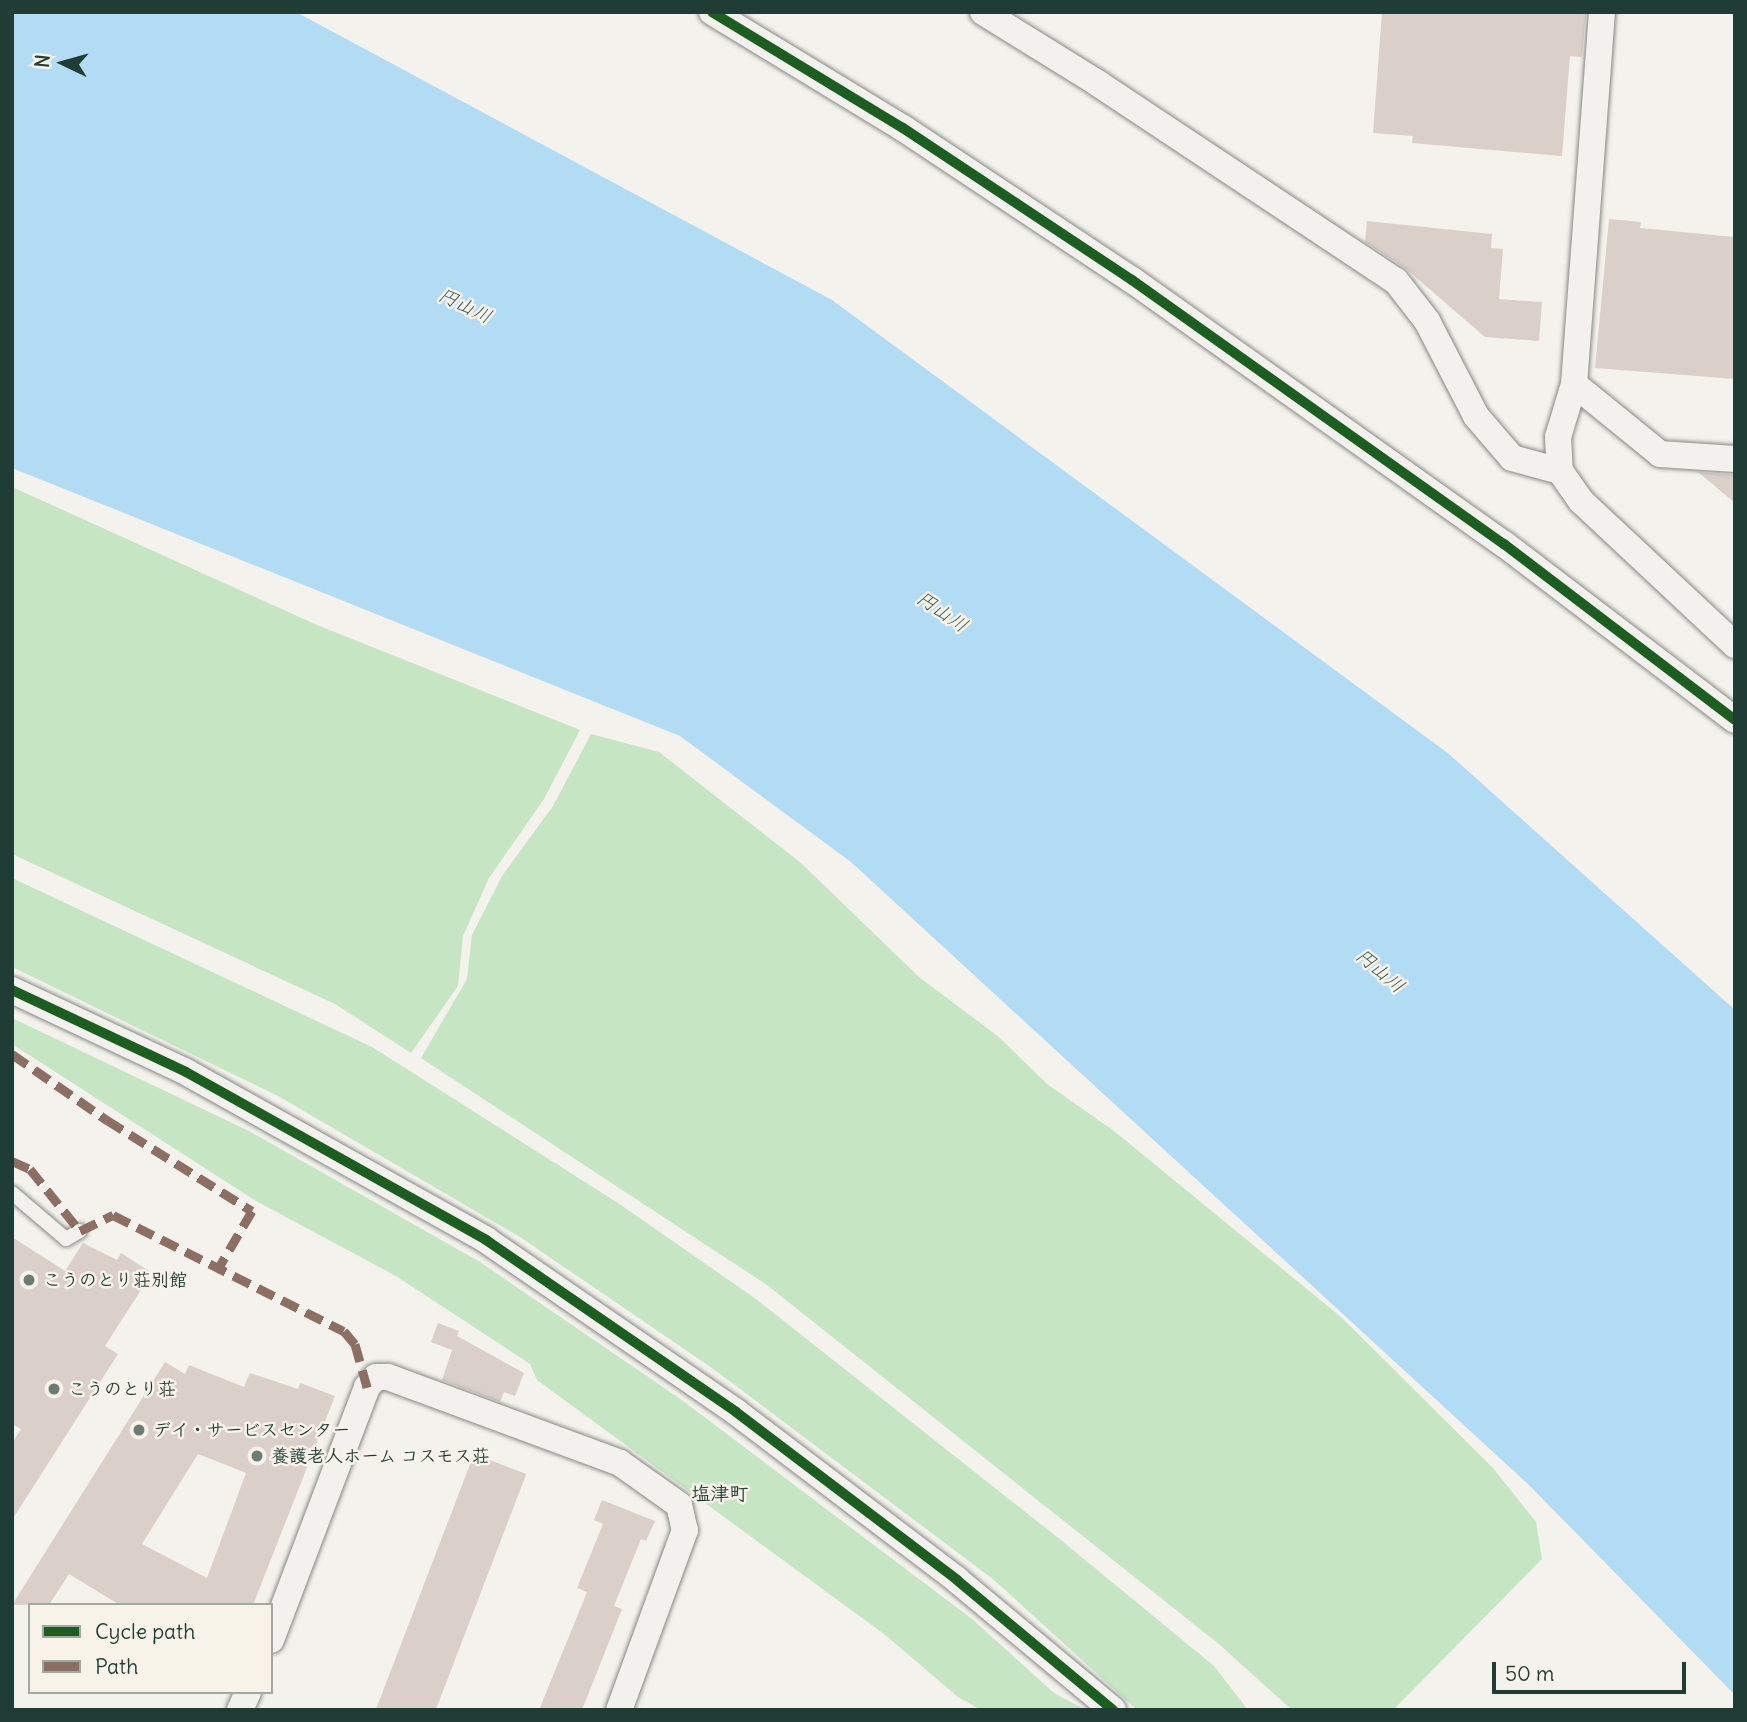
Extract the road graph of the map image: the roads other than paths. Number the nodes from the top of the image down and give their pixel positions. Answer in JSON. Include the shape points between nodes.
{"nodes":[{"id":1,"x":712,"y":12,"type":"edge"},
{"id":2,"x":983,"y":12,"type":"edge"},
{"id":3,"x":1602,"y":12,"type":"edge"},
{"id":4,"x":1574,"y":384,"type":"junction"},
{"id":5,"x":1735,"y":459,"type":"edge"},
{"id":6,"x":1560,"y":471,"type":"junction"},
{"id":7,"x":1735,"y":645,"type":"edge"},
{"id":8,"x":1735,"y":720,"type":"edge"},
{"id":9,"x":12,"y":990,"type":"edge"},
{"id":10,"x":12,"y":1193,"type":"edge"},
{"id":11,"x":79,"y":1231,"type":"dead end"},
{"id":12,"x":273,"y":1635,"type":"edge"},
{"id":13,"x":247,"y":1694,"type":"edge"},
{"id":14,"x":240,"y":1710,"type":"edge"},
{"id":15,"x":619,"y":1710,"type":"edge"},
{"id":16,"x":1113,"y":1710,"type":"edge"}],
"edges":[{"from":1,"to":8,"type":"street","via":[[903,128],[1132,280],[1504,544]]},
{"from":2,"to":6,"type":"street","via":[[1396,281],[1427,321],[1476,416],[1512,458]]},
{"from":3,"to":4,"type":"street"},
{"from":4,"to":5,"type":"street","via":[[1660,454]]},
{"from":4,"to":6,"type":"street","via":[[1558,437]]},
{"from":6,"to":7,"type":"street","via":[[1581,501]]},
{"from":9,"to":16,"type":"street","via":[[186,1072],[486,1240],[736,1412],[957,1580]]},
{"from":10,"to":11,"type":"lane","via":[[66,1239]]},
{"from":12,"to":15,"type":"street","via":[[367,1387],[376,1377],[388,1377],[620,1463],[679,1505],[685,1530]]},
{"from":13,"to":14,"type":"street"}]}
